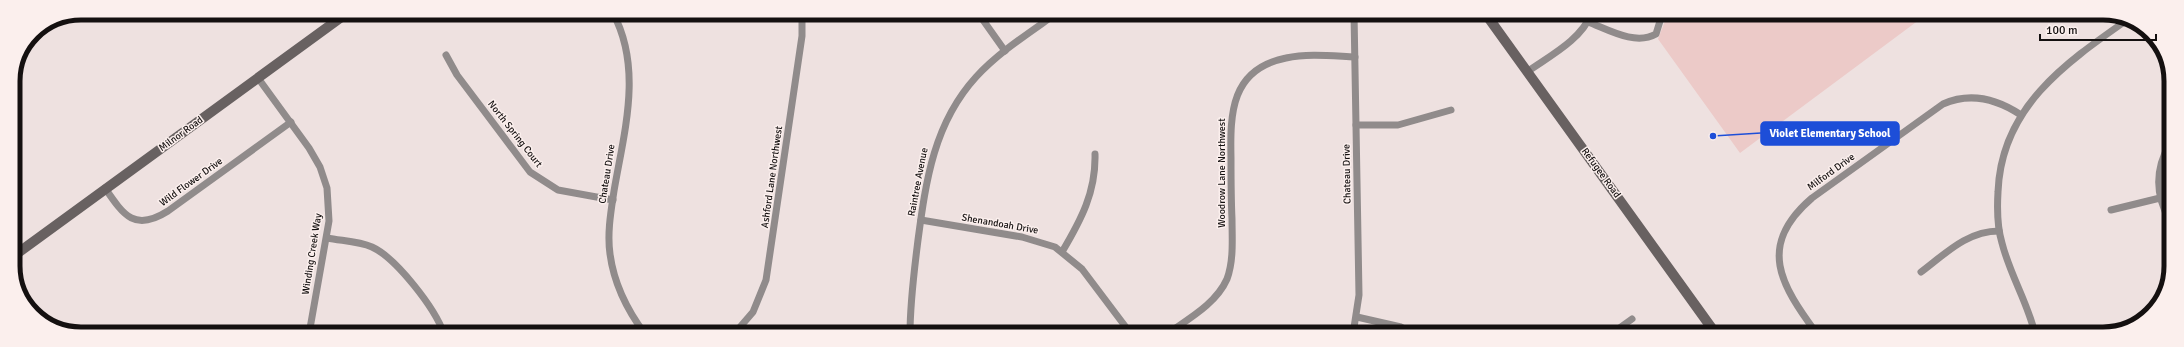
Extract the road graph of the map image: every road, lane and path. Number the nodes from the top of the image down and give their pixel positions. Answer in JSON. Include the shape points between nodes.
{"nodes":[{"id":1,"x":337,"y":20,"type":"edge"},
{"id":2,"x":616,"y":20,"type":"edge"},
{"id":3,"x":802,"y":20,"type":"edge"},
{"id":4,"x":983,"y":20,"type":"edge"},
{"id":5,"x":1047,"y":20,"type":"edge"},
{"id":6,"x":1354,"y":20,"type":"edge"},
{"id":7,"x":1490,"y":20,"type":"edge"},
{"id":8,"x":1660,"y":21,"type":"dead end"},
{"id":9,"x":1588,"y":22,"type":"joint"},
{"id":10,"x":2120,"y":23,"type":"edge"},
{"id":11,"x":1005,"y":51,"type":"junction"},
{"id":12,"x":446,"y":55,"type":"dead end"},
{"id":13,"x":1355,"y":57,"type":"junction"},
{"id":14,"x":1527,"y":72,"type":"junction"},
{"id":15,"x":258,"y":78,"type":"junction"},
{"id":16,"x":1451,"y":110,"type":"dead end"},
{"id":17,"x":2021,"y":115,"type":"junction"},
{"id":18,"x":291,"y":122,"type":"junction"},
{"id":19,"x":1356,"y":125,"type":"junction"},
{"id":20,"x":1095,"y":154,"type":"dead end"},
{"id":21,"x":2164,"y":155,"type":"edge"},
{"id":22,"x":105,"y":188,"type":"junction"},
{"id":23,"x":2160,"y":198,"type":"junction"},
{"id":24,"x":613,"y":200,"type":"junction"},
{"id":25,"x":2164,"y":207,"type":"edge"},
{"id":26,"x":2111,"y":210,"type":"dead end"},
{"id":27,"x":921,"y":220,"type":"junction"},
{"id":28,"x":1999,"y":231,"type":"junction"},
{"id":29,"x":327,"y":238,"type":"junction"},
{"id":30,"x":20,"y":251,"type":"edge"},
{"id":31,"x":1062,"y":252,"type":"junction"},
{"id":32,"x":1921,"y":272,"type":"dead end"},
{"id":33,"x":1357,"y":317,"type":"junction"},
{"id":34,"x":1632,"y":319,"type":"dead end"},
{"id":35,"x":310,"y":327,"type":"edge"},
{"id":36,"x":440,"y":327,"type":"edge"},
{"id":37,"x":641,"y":327,"type":"edge"},
{"id":38,"x":740,"y":327,"type":"edge"},
{"id":39,"x":910,"y":327,"type":"edge"},
{"id":40,"x":1126,"y":327,"type":"edge"},
{"id":41,"x":1177,"y":327,"type":"edge"},
{"id":42,"x":1355,"y":327,"type":"edge"},
{"id":43,"x":1403,"y":327,"type":"edge"},
{"id":44,"x":1621,"y":327,"type":"edge"},
{"id":45,"x":1711,"y":327,"type":"edge"},
{"id":46,"x":1812,"y":327,"type":"edge"},
{"id":47,"x":2032,"y":327,"type":"edge"}],
"edges":[{"from":1,"to":15,"type":"main road","name":"Milnor Road"},
{"from":2,"to":24,"type":"street","name":"Chateau Drive","via":[[624,37],[630,68],[628,101]]},
{"from":3,"to":38,"type":"street","name":"Ashford Lane Northwest","via":[[802,36],[766,280],[753,312]]},
{"from":4,"to":11,"type":"street"},
{"from":5,"to":11,"type":"street","name":"Raintree Avenue"},
{"from":6,"to":13,"type":"street","name":"Chateau Drive"},
{"from":7,"to":14,"type":"main road","name":"Refugee Road"},
{"from":8,"to":9,"type":"street","via":[[1656,34],[1644,38],[1620,34]]},
{"from":9,"to":14,"type":"street","via":[[1569,43]]},
{"from":10,"to":17,"type":"street","via":[[2054,75],[2037,92]]},
{"from":11,"to":27,"type":"street","name":"Raintree Avenue","via":[[975,78],[946,120],[932,158]]},
{"from":12,"to":24,"type":"street","name":"North Spring Court","via":[[457,75],[530,172],[558,190]]},
{"from":13,"to":19,"type":"street","name":"Chateau Drive"},
{"from":13,"to":41,"type":"street","name":"Woodrow Lane Northwest","via":[[1297,56],[1280,59],[1255,72],[1240,90],[1230,123],[1230,269],[1214,297]]},
{"from":14,"to":45,"type":"main road","name":"Refugee Road"},
{"from":15,"to":18,"type":"street","name":"Winding Creek Way"},
{"from":15,"to":22,"type":"main road","name":"Milnor Road"},
{"from":16,"to":19,"type":"street","via":[[1398,125]]},
{"from":17,"to":28,"type":"street","via":[[2009,140],[2001,168]]},
{"from":17,"to":46,"type":"street","name":"Milford Drive","via":[[2002,104],[1981,98],[1960,99],[1942,104],[1812,198],[1796,213],[1780,243],[1779,266],[1791,297]]},
{"from":18,"to":22,"type":"street","name":"Wild Flower Drive","via":[[168,211],[149,221],[140,222],[128,216]]},
{"from":18,"to":29,"type":"street","name":"Winding Creek Way","via":[[315,157],[324,177],[330,210]]},
{"from":19,"to":33,"type":"street","name":"Chateau Drive","via":[[1359,296]]},
{"from":20,"to":31,"type":"street","via":[[1095,176],[1091,196]]},
{"from":21,"to":23,"type":"street","via":[[2158,174]]},
{"from":22,"to":30,"type":"main road","name":"Milnor Road"},
{"from":23,"to":25,"type":"street"},
{"from":23,"to":26,"type":"street"},
{"from":24,"to":37,"type":"street","name":"Chateau Drive","via":[[609,234],[612,269],[624,301]]},
{"from":27,"to":31,"type":"street","name":"Shenandoah Drive","via":[[1022,236],[1046,243]]},
{"from":27,"to":39,"type":"street","name":"Raintree Avenue","via":[[912,283]]},
{"from":28,"to":32,"type":"street","via":[[1989,231],[1968,238]]},
{"from":28,"to":47,"type":"street","via":[[2004,253]]},
{"from":29,"to":35,"type":"street","name":"Winding Creek Way"},
{"from":29,"to":36,"type":"street","via":[[371,247],[391,258]]},
{"from":31,"to":40,"type":"street","name":"Shenandoah Drive","via":[[1093,282]]},
{"from":33,"to":42,"type":"street","name":"Chateau Drive"},
{"from":33,"to":43,"type":"street"},
{"from":34,"to":44,"type":"street"}]}
